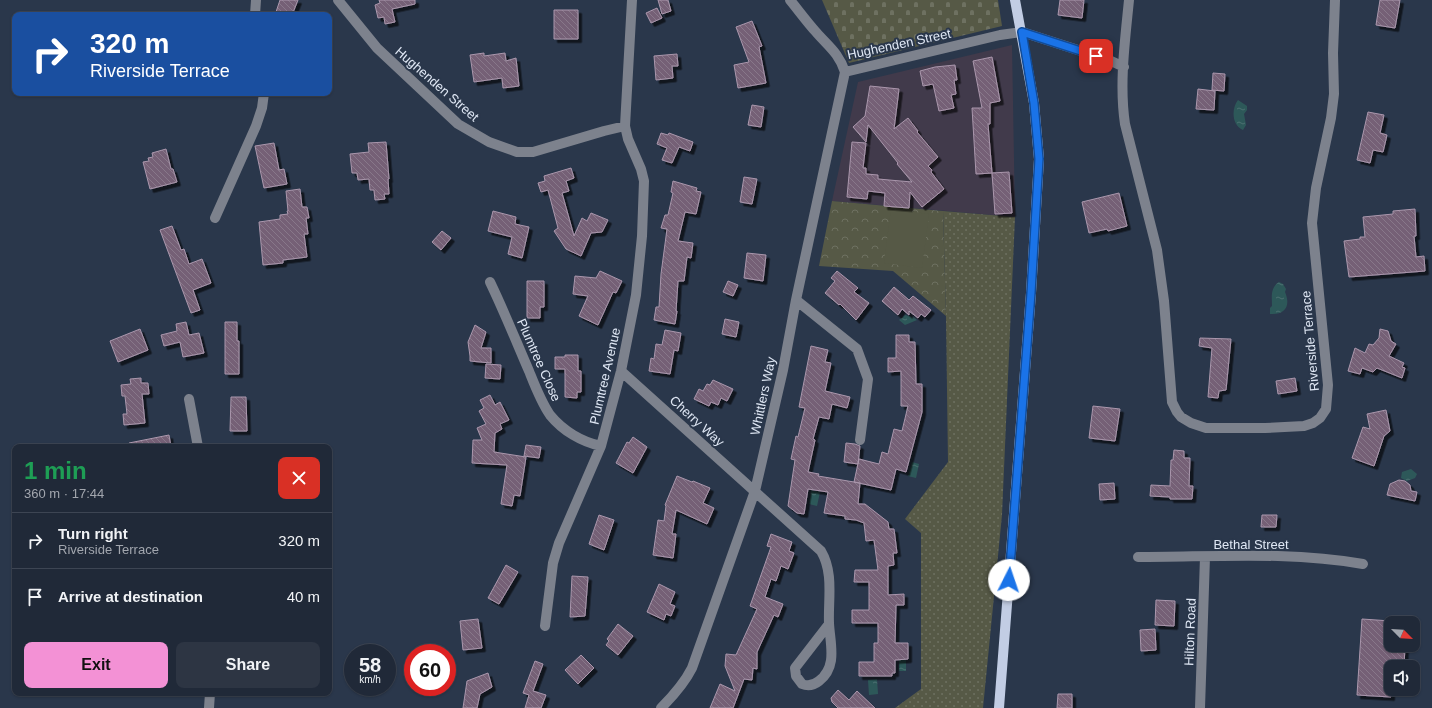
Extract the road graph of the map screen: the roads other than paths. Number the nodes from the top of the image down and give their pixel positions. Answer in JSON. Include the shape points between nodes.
{"nodes":[{"id":1,"x":256,"y":0,"type":"edge"},
{"id":2,"x":338,"y":0,"type":"edge"},
{"id":3,"x":632,"y":0,"type":"edge"},
{"id":4,"x":790,"y":0,"type":"edge"},
{"id":5,"x":1015,"y":0,"type":"edge"},
{"id":6,"x":1129,"y":0,"type":"edge"},
{"id":7,"x":1335,"y":0,"type":"edge"},
{"id":8,"x":255,"y":12,"type":"edge"},
{"id":9,"x":1022,"y":32,"type":"junction"},
{"id":10,"x":1124,"y":67,"type":"junction"},
{"id":11,"x":845,"y":72,"type":"junction"},
{"id":12,"x":264,"y":96,"type":"edge"},
{"id":13,"x":625,"y":126,"type":"junction"},
{"id":14,"x":216,"y":218,"type":"dead end"},
{"id":15,"x":490,"y":282,"type":"dead end"},
{"id":16,"x":796,"y":300,"type":"junction"},
{"id":17,"x":621,"y":371,"type":"junction"},
{"id":18,"x":189,"y":399,"type":"dead end"},
{"id":19,"x":860,"y":440,"type":"dead end"},
{"id":20,"x":197,"y":444,"type":"edge"},
{"id":21,"x":601,"y":446,"type":"junction"},
{"id":22,"x":755,"y":491,"type":"junction"},
{"id":23,"x":1138,"y":557,"type":"dead end"},
{"id":24,"x":1205,"y":557,"type":"junction"},
{"id":25,"x":1363,"y":564,"type":"dead end"},
{"id":26,"x":829,"y":624,"type":"junction"},
{"id":27,"x":545,"y":626,"type":"dead end"},
{"id":28,"x":210,"y":696,"type":"edge"},
{"id":29,"x":209,"y":708,"type":"edge"},
{"id":30,"x":661,"y":708,"type":"edge"},
{"id":31,"x":999,"y":708,"type":"edge"},
{"id":32,"x":1200,"y":708,"type":"edge"}],
"edges":[{"from":1,"to":8,"type":"street"},
{"from":2,"to":13,"type":"street","name":"Hughenden Street","via":[[377,48],[458,124],[489,142],[510,151],[533,152]]},
{"from":3,"to":13,"type":"street"},
{"from":4,"to":11,"type":"street","name":"Hughenden Street","via":[[815,32],[837,54]]},
{"from":5,"to":9,"type":"main road"},
{"from":6,"to":10,"type":"street","name":"Riverside Terrace"},
{"from":7,"to":10,"type":"street","name":"Riverside Terrace","via":[[1333,104],[1316,188],[1312,223],[1328,400],[1326,410],[1320,418],[1308,425],[1206,428],[1186,420],[1177,412],[1170,391],[1164,301],[1157,250],[1125,124],[1122,90]]},
{"from":9,"to":10,"type":"street"},
{"from":9,"to":11,"type":"street","name":"Hughenden Street"},
{"from":9,"to":31,"type":"main road","via":[[1037,125],[1039,159]]},
{"from":11,"to":16,"type":"street","name":"Whittlers Way"},
{"from":12,"to":14,"type":"street","via":[[256,126]]},
{"from":13,"to":17,"type":"street","name":"Plumtree Avenue","via":[[644,181],[636,295]]},
{"from":15,"to":21,"type":"street","name":"Plumtree Close","via":[[551,416],[580,439]]},
{"from":16,"to":19,"type":"street","via":[[857,349],[868,379]]},
{"from":16,"to":22,"type":"street","name":"Whittlers Way"},
{"from":17,"to":21,"type":"street","name":"Plumtree Avenue"},
{"from":17,"to":22,"type":"street","name":"Cherry Way"},
{"from":18,"to":20,"type":"street"},
{"from":21,"to":27,"type":"street","name":"Plumtree Avenue","via":[[556,552]]},
{"from":22,"to":26,"type":"street","name":"Cherry Way","via":[[818,547],[824,556],[829,571]]},
{"from":22,"to":30,"type":"street","name":"Whittlers Way","via":[[692,668],[681,686]]},
{"from":23,"to":24,"type":"street","name":"Bethal Street"},
{"from":24,"to":25,"type":"street","name":"Bethal Street","via":[[1280,557]]},
{"from":24,"to":32,"type":"street","name":"Hilton Road"},
{"from":26,"to":26,"type":"street","name":"Cherry Way","via":[[832,650],[829,669],[816,684],[802,684],[796,676],[795,668]]},
{"from":28,"to":29,"type":"street"}]}
